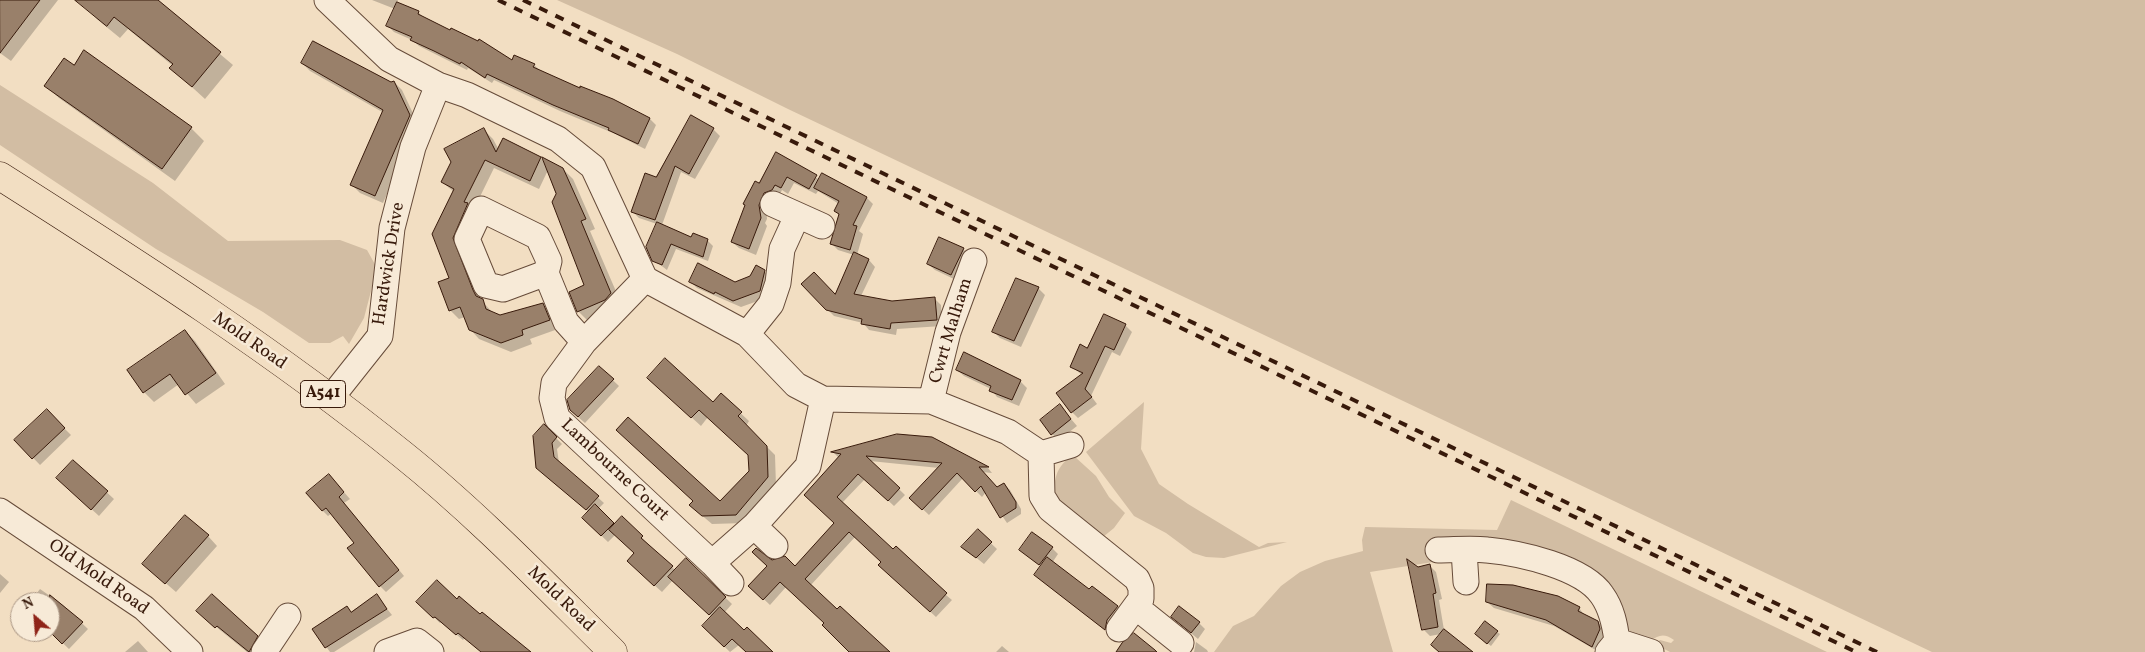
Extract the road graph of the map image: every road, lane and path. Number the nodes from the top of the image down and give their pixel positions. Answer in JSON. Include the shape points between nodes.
{"nodes":[{"id":1,"x":328,"y":0,"type":"edge"},
{"id":2,"x":438,"y":86,"type":"junction"},
{"id":3,"x":0,"y":176,"type":"edge"},
{"id":4,"x":773,"y":204,"type":"dead end"},
{"id":5,"x":797,"y":216,"type":"junction"},
{"id":6,"x":822,"y":226,"type":"dead end"},
{"id":7,"x":974,"y":261,"type":"dead end"},
{"id":8,"x":546,"y":273,"type":"dead end"},
{"id":9,"x":645,"y":279,"type":"junction"},
{"id":10,"x":747,"y":334,"type":"junction"},
{"id":11,"x":584,"y":342,"type":"junction"},
{"id":12,"x":330,"y":399,"type":"junction"},
{"id":13,"x":823,"y":399,"type":"junction"},
{"id":14,"x":931,"y":401,"type":"junction"},
{"id":15,"x":1071,"y":445,"type":"dead end"},
{"id":16,"x":1041,"y":454,"type":"junction"},
{"id":17,"x":0,"y":511,"type":"edge"},
{"id":18,"x":754,"y":526,"type":"junction"},
{"id":19,"x":774,"y":546,"type":"dead end"},
{"id":20,"x":1438,"y":550,"type":"dead end"},
{"id":21,"x":1464,"y":550,"type":"junction"},
{"id":22,"x":712,"y":563,"type":"junction"},
{"id":23,"x":1466,"y":582,"type":"dead end"},
{"id":24,"x":731,"y":583,"type":"dead end"},
{"id":25,"x":1136,"y":607,"type":"junction"},
{"id":26,"x":288,"y":616,"type":"dead end"},
{"id":27,"x":1118,"y":629,"type":"dead end"},
{"id":28,"x":1181,"y":643,"type":"dead end"},
{"id":29,"x":1612,"y":647,"type":"edge"},
{"id":30,"x":190,"y":652,"type":"edge"},
{"id":31,"x":264,"y":652,"type":"edge"},
{"id":32,"x":387,"y":652,"type":"edge"},
{"id":33,"x":431,"y":652,"type":"edge"},
{"id":34,"x":613,"y":652,"type":"edge"},
{"id":35,"x":1650,"y":652,"type":"edge"}],
"edges":[{"from":1,"to":2,"type":"street","via":[[389,59]]},
{"from":2,"to":9,"type":"street","via":[[467,95],[558,139],[593,167]]},
{"from":2,"to":12,"type":"street","name":"Hardwick Drive","via":[[413,147],[392,228],[380,336]]},
{"from":3,"to":12,"type":"main road","name":"Mold Road","number":"A541","via":[[173,288]]},
{"from":4,"to":5,"type":"street"},
{"from":5,"to":6,"type":"street"},
{"from":5,"to":10,"type":"street","via":[[782,249],[778,284],[770,304]]},
{"from":7,"to":14,"type":"street","name":"Cwrt Malham","via":[[948,332]]},
{"from":8,"to":11,"type":"street","via":[[566,322]]},
{"from":9,"to":10,"type":"street"},
{"from":9,"to":11,"type":"street","name":"Lambourne Court"},
{"from":10,"to":13,"type":"street","via":[[796,385]]},
{"from":11,"to":22,"type":"street","name":"Lambourne Court","via":[[554,383],[552,398],[557,418]]},
{"from":12,"to":34,"type":"main road","name":"Mold Road","number":"A541","via":[[465,506]]},
{"from":13,"to":14,"type":"street"},
{"from":13,"to":18,"type":"street","via":[[808,466]]},
{"from":14,"to":16,"type":"street","via":[[1008,432]]},
{"from":15,"to":16,"type":"street"},
{"from":16,"to":25,"type":"street","via":[[1042,496],[1050,509],[1114,547],[1141,588],[1141,599]]},
{"from":17,"to":30,"type":"street","name":"Old Mold Road","via":[[144,608]]},
{"from":18,"to":19,"type":"street"},
{"from":18,"to":22,"type":"street"},
{"from":20,"to":21,"type":"street"},
{"from":21,"to":23,"type":"street"},
{"from":21,"to":29,"type":"street","via":[[1487,550],[1552,564],[1588,580],[1602,594],[1614,617]]},
{"from":22,"to":24,"type":"street","name":"Lambourne Court"},
{"from":25,"to":27,"type":"street"},
{"from":25,"to":28,"type":"street","via":[[1157,634]]},
{"from":26,"to":31,"type":"street"},
{"from":29,"to":35,"type":"street"},
{"from":32,"to":33,"type":"street","via":[[417,641]]}]}
